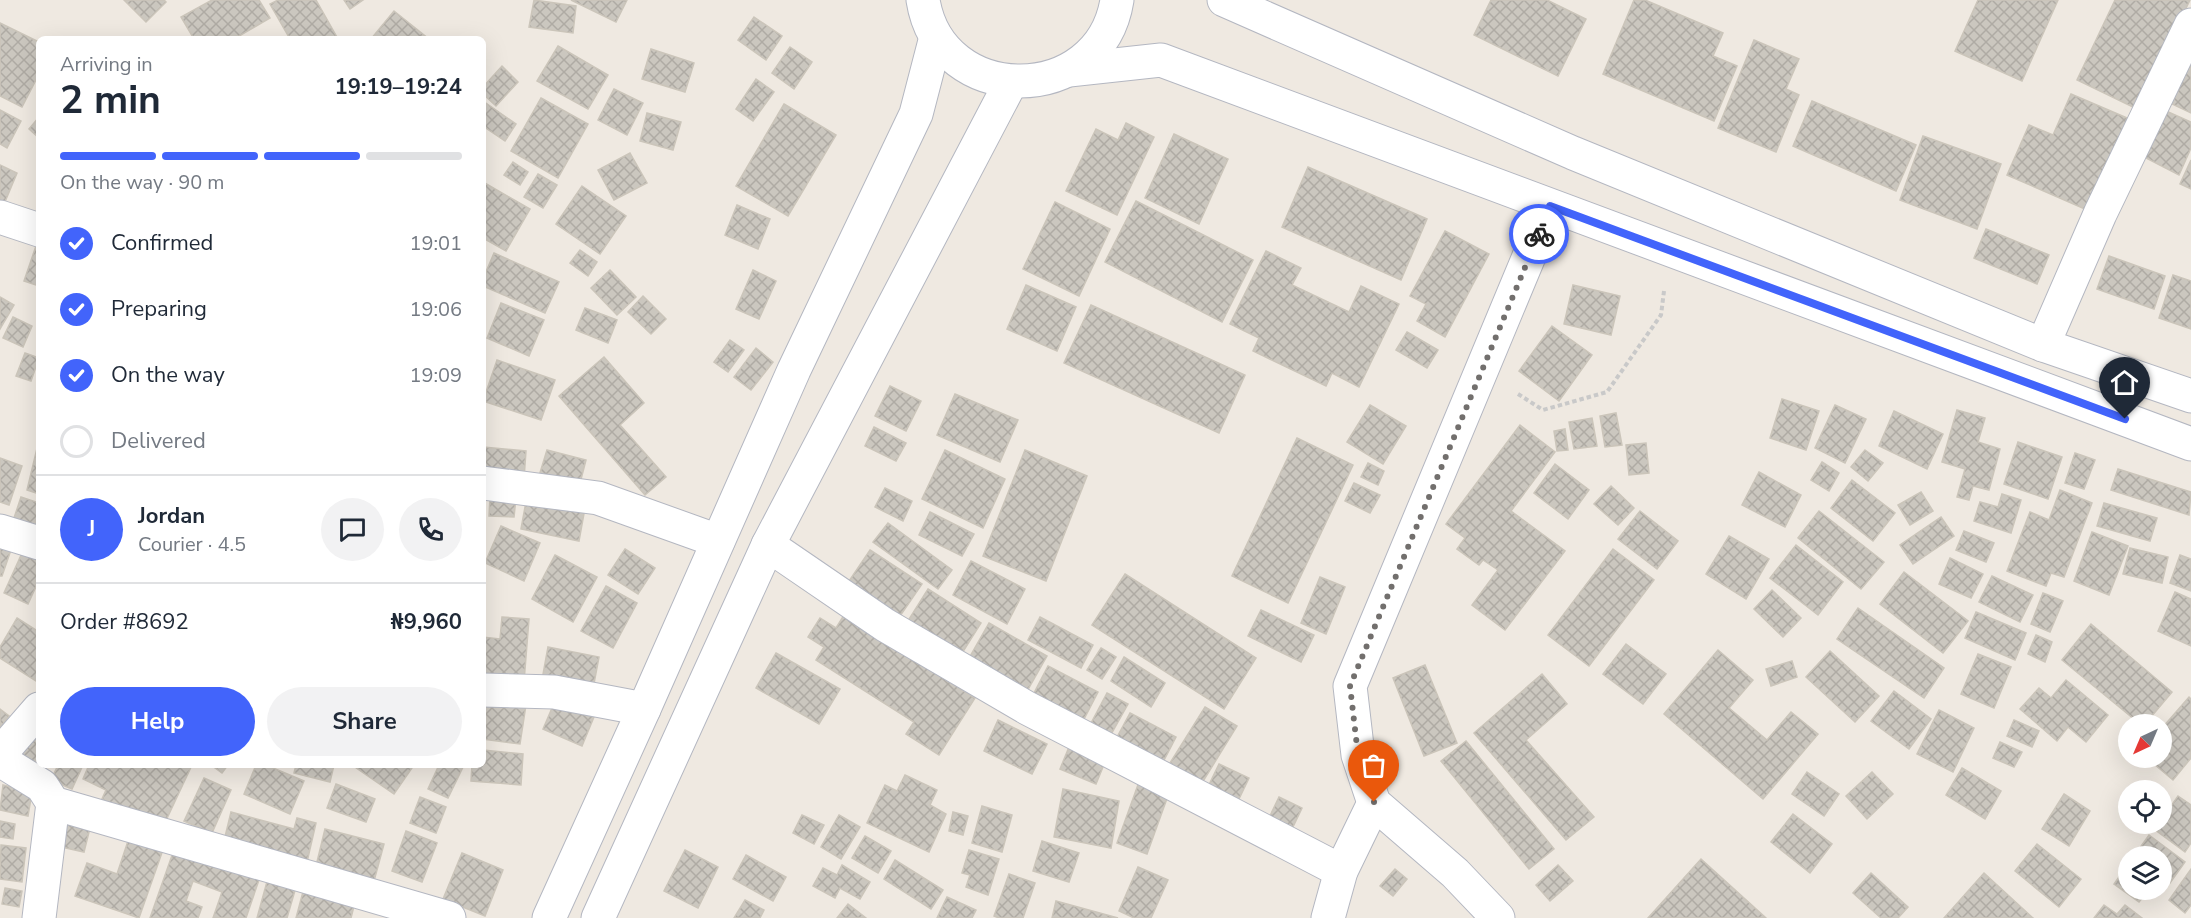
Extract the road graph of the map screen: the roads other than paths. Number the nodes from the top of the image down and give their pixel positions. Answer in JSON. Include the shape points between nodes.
{"nodes":[{"id":1,"x":1118,"y":0,"type":"edge"},
{"id":2,"x":1224,"y":0,"type":"edge"},
{"id":3,"x":925,"y":12,"type":"edge"},
{"id":4,"x":2191,"y":25,"type":"edge"},
{"id":5,"x":1069,"y":70,"type":"junction"},
{"id":6,"x":1011,"y":82,"type":"junction"},
{"id":7,"x":1550,"y":206,"type":"junction"},
{"id":8,"x":0,"y":217,"type":"edge"},
{"id":9,"x":36,"y":229,"type":"edge"},
{"id":10,"x":2043,"y":345,"type":"junction"},
{"id":11,"x":2191,"y":396,"type":"edge"},
{"id":12,"x":2191,"y":444,"type":"edge"},
{"id":13,"x":486,"y":483,"type":"edge"},
{"id":14,"x":0,"y":531,"type":"edge"},
{"id":15,"x":718,"y":541,"type":"junction"},
{"id":16,"x":36,"y":542,"type":"edge"},
{"id":17,"x":768,"y":545,"type":"junction"},
{"id":18,"x":486,"y":690,"type":"edge"},
{"id":19,"x":644,"y":709,"type":"junction"},
{"id":20,"x":36,"y":712,"type":"edge"},
{"id":21,"x":0,"y":754,"type":"edge"},
{"id":22,"x":0,"y":760,"type":"edge"},
{"id":23,"x":1374,"y":802,"type":"junction"},
{"id":24,"x":53,"y":803,"type":"junction"},
{"id":25,"x":1341,"y":871,"type":"junction"},
{"id":26,"x":39,"y":918,"type":"edge"},
{"id":27,"x":449,"y":918,"type":"edge"},
{"id":28,"x":549,"y":918,"type":"edge"},
{"id":29,"x":598,"y":918,"type":"edge"},
{"id":30,"x":1328,"y":918,"type":"edge"},
{"id":31,"x":1498,"y":918,"type":"edge"}],
"edges":[{"from":1,"to":5,"type":"main road","via":[[1099,44]]},
{"from":2,"to":10,"type":"main road","via":[[1573,153]]},
{"from":3,"to":6,"type":"main road","via":[[956,59],[969,68]]},
{"from":3,"to":15,"type":"main road","via":[[916,114]]},
{"from":4,"to":10,"type":"main road","via":[[2100,214]]},
{"from":5,"to":6,"type":"main road","via":[[1041,80]]},
{"from":5,"to":7,"type":"main road","via":[[1161,60]]},
{"from":6,"to":17,"type":"main road"},
{"from":7,"to":12,"type":"main road"},
{"from":7,"to":23,"type":"main road","via":[[1350,686],[1358,755]]},
{"from":8,"to":9,"type":"main road"},
{"from":10,"to":11,"type":"main road"},
{"from":13,"to":15,"type":"main road","via":[[598,498]]},
{"from":14,"to":16,"type":"main road"},
{"from":15,"to":19,"type":"main road"},
{"from":17,"to":25,"type":"main road","via":[[885,625],[1027,708]]},
{"from":17,"to":29,"type":"main road"},
{"from":18,"to":19,"type":"main road","via":[[554,693]]},
{"from":19,"to":28,"type":"main road"},
{"from":20,"to":21,"type":"main road"},
{"from":22,"to":24,"type":"main road","via":[[42,786]]},
{"from":23,"to":25,"type":"main road"},
{"from":23,"to":31,"type":"main road","via":[[1455,873]]},
{"from":24,"to":26,"type":"main road"},
{"from":24,"to":27,"type":"main road"},
{"from":25,"to":30,"type":"main road"}]}
